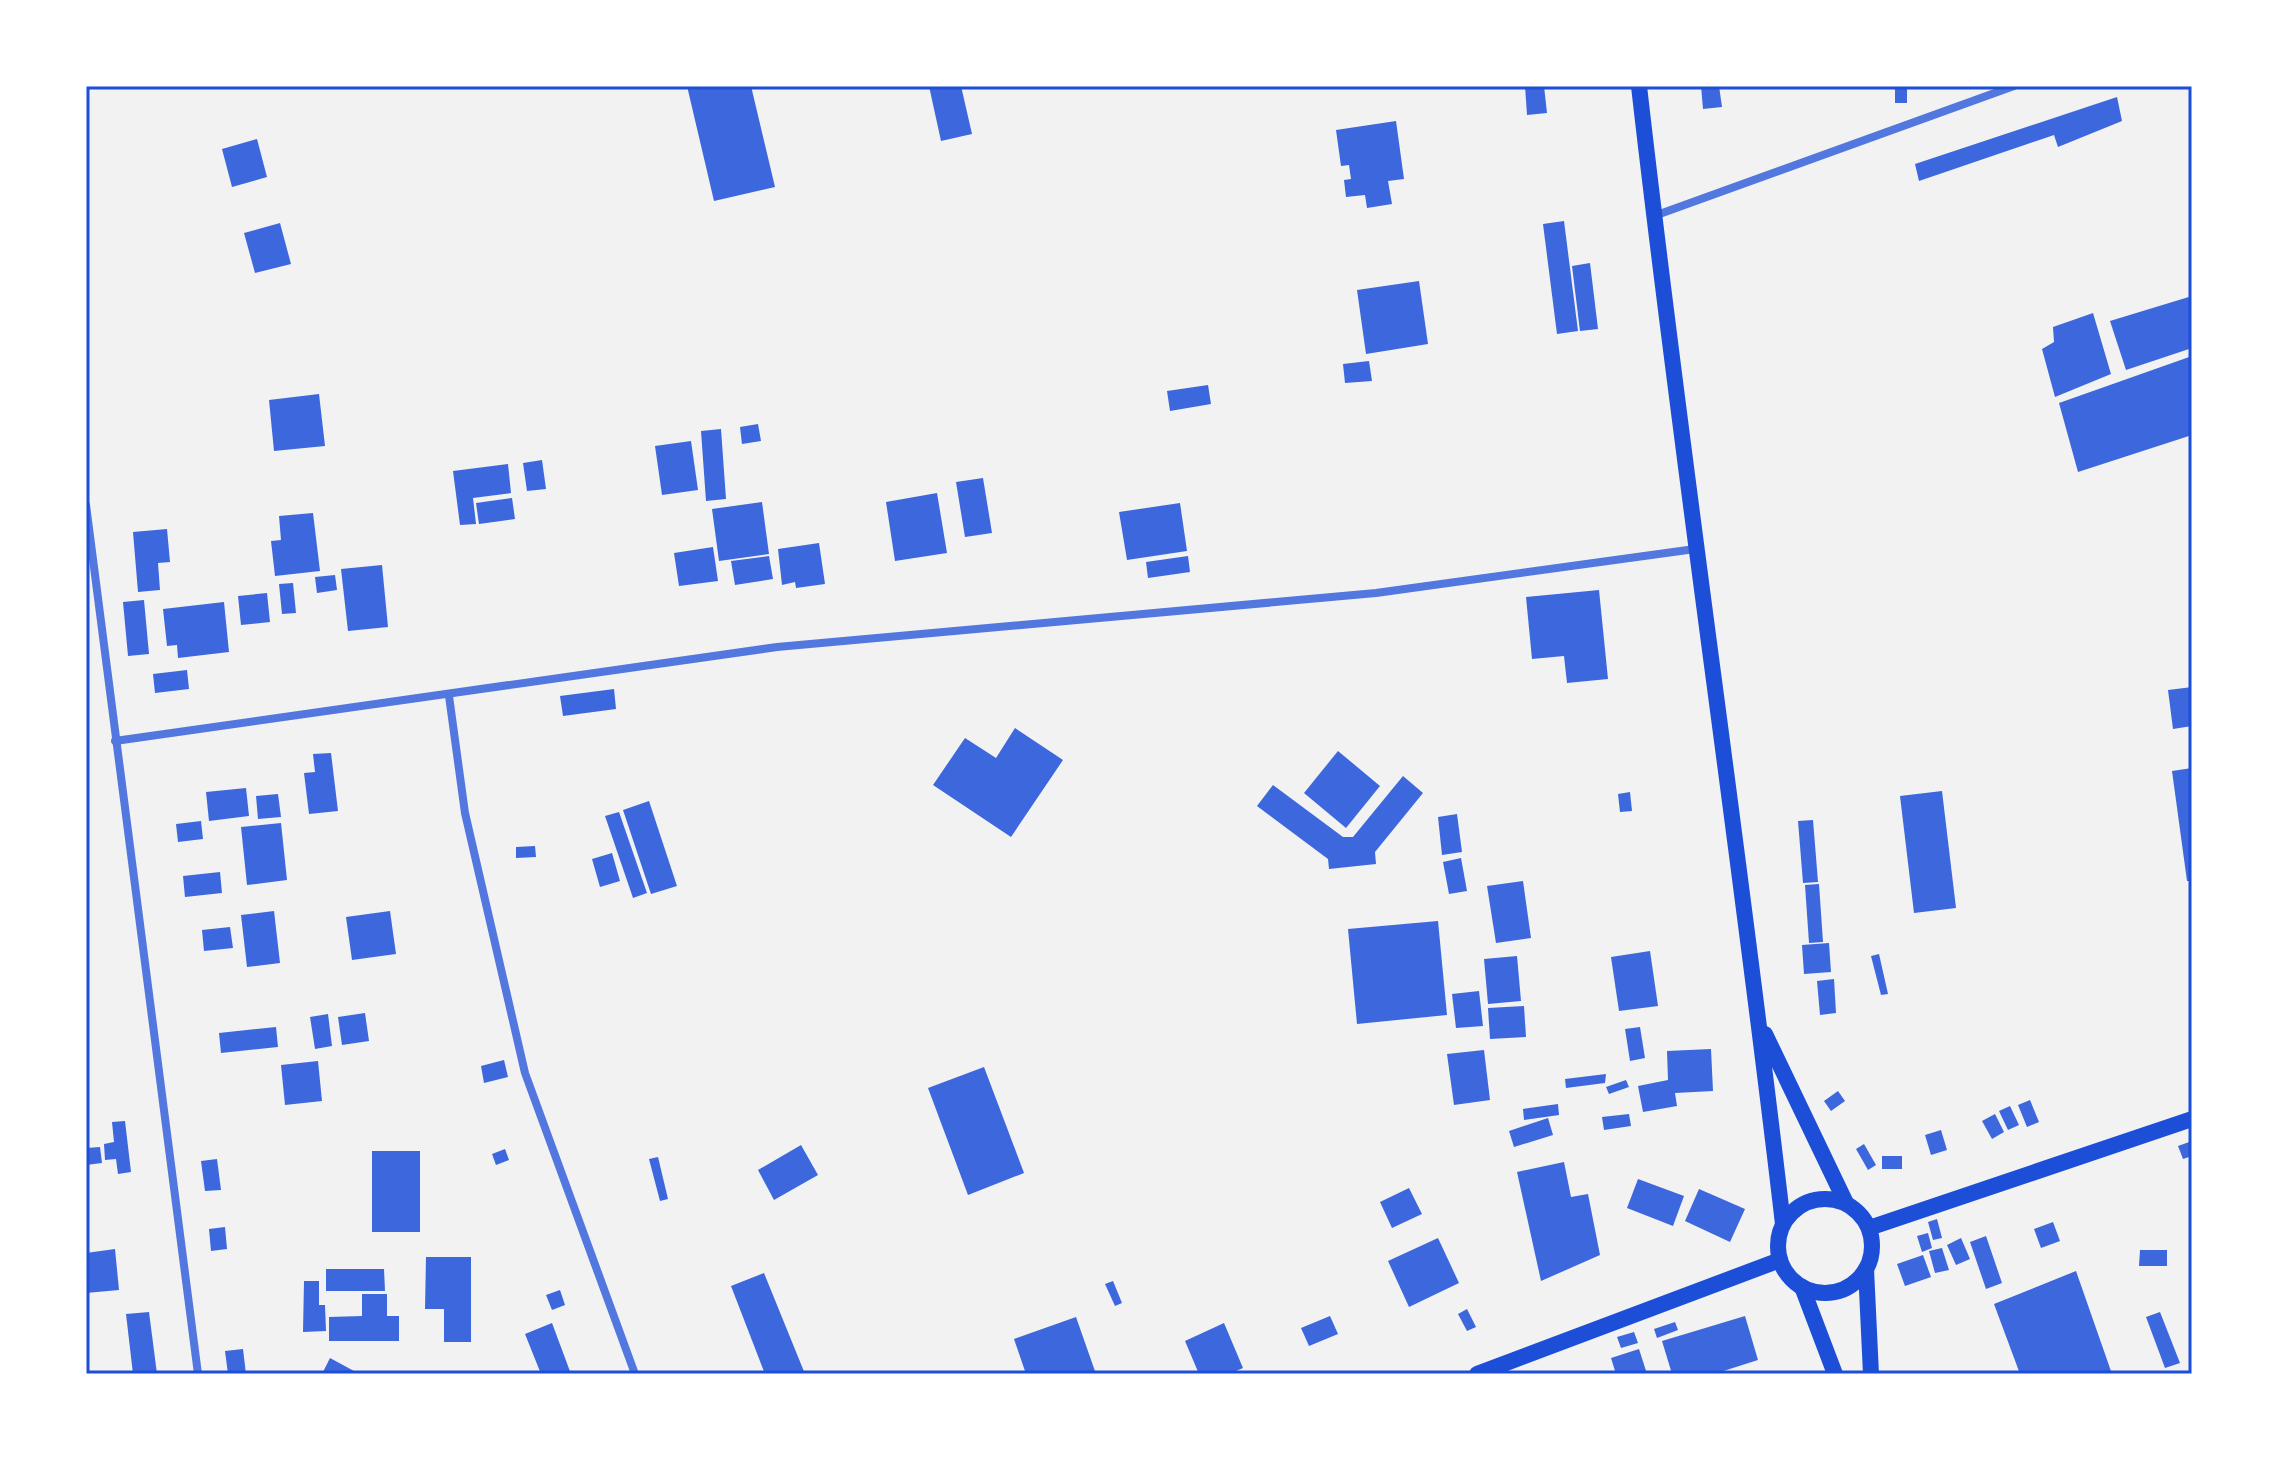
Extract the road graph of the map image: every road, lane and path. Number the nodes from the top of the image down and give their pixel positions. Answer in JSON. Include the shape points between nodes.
{"nodes":[{"id":1,"x":1639,"y":86,"type":"edge"},
{"id":2,"x":2014,"y":86,"type":"edge"},
{"id":3,"x":1654,"y":217,"type":"junction"},
{"id":4,"x":86,"y":505,"type":"edge"},
{"id":5,"x":86,"y":513,"type":"edge"},
{"id":6,"x":1695,"y":549,"type":"junction"},
{"id":7,"x":449,"y":696,"type":"junction"},
{"id":8,"x":115,"y":741,"type":"junction"},
{"id":9,"x":1760,"y":1021,"type":"junction"},
{"id":10,"x":2192,"y":1119,"type":"edge"},
{"id":11,"x":1846,"y":1203,"type":"junction"},
{"id":12,"x":1783,"y":1224,"type":"junction"},
{"id":13,"x":1869,"y":1228,"type":"junction"},
{"id":14,"x":1780,"y":1260,"type":"junction"},
{"id":15,"x":1866,"y":1269,"type":"junction"},
{"id":16,"x":1802,"y":1287,"type":"junction"},
{"id":17,"x":198,"y":1374,"type":"edge"},
{"id":18,"x":635,"y":1374,"type":"edge"},
{"id":19,"x":1477,"y":1374,"type":"edge"},
{"id":20,"x":1835,"y":1374,"type":"edge"},
{"id":21,"x":1871,"y":1374,"type":"edge"}],
"edges":[{"from":1,"to":3,"type":"main road"},
{"from":2,"to":3,"type":"street"},
{"from":3,"to":6,"type":"main road"},
{"from":4,"to":5,"type":"street"},
{"from":5,"to":8,"type":"street"},
{"from":6,"to":7,"type":"street","via":[[1376,593],[777,647]]},
{"from":6,"to":9,"type":"main road"},
{"from":7,"to":8,"type":"street"},
{"from":7,"to":18,"type":"street","via":[[465,813],[525,1073]]},
{"from":8,"to":17,"type":"street"},
{"from":9,"to":11,"type":"main road"},
{"from":9,"to":12,"type":"main road"},
{"from":10,"to":13,"type":"main road"},
{"from":11,"to":12,"type":"main road","via":[[1829,1198],[1810,1201]]},
{"from":11,"to":13,"type":"main road"},
{"from":12,"to":14,"type":"main road"},
{"from":13,"to":15,"type":"main road","via":[[1872,1249]]},
{"from":14,"to":16,"type":"main road"},
{"from":14,"to":19,"type":"main road"},
{"from":15,"to":16,"type":"main road","via":[[1844,1289],[1830,1293]]},
{"from":15,"to":21,"type":"main road"},
{"from":16,"to":20,"type":"main road"}]}
